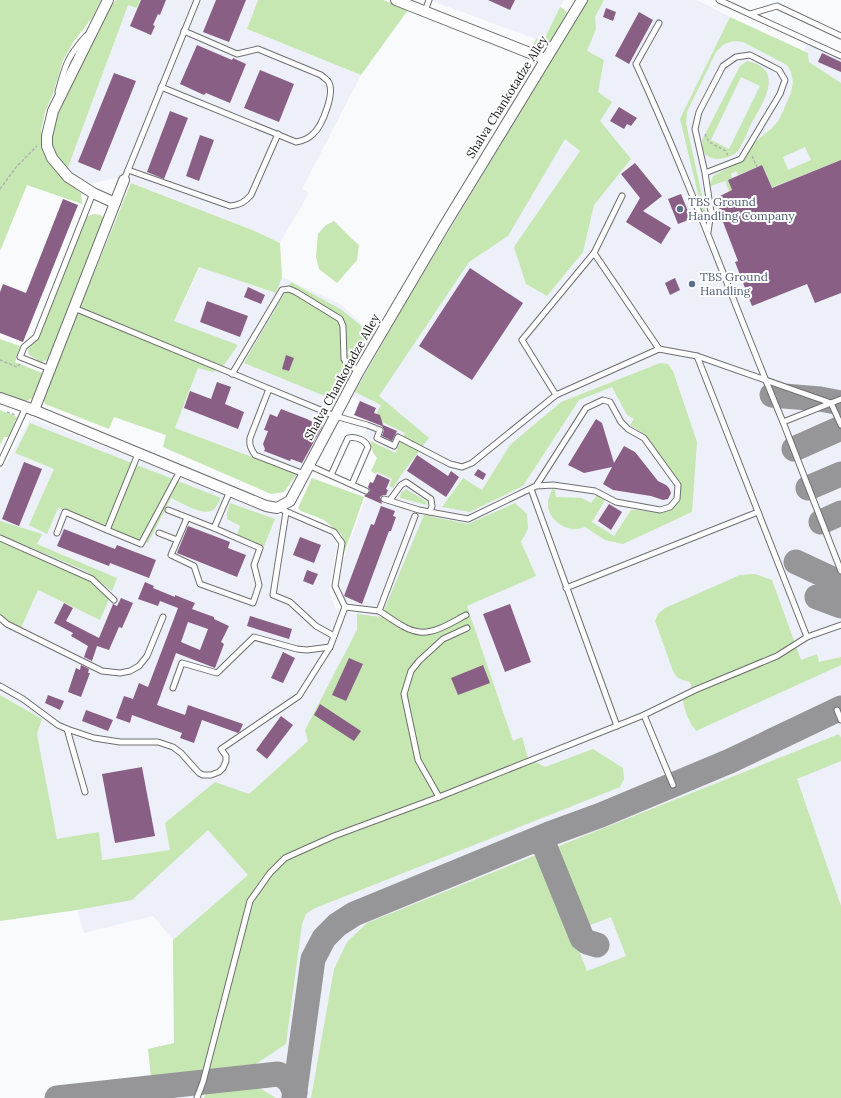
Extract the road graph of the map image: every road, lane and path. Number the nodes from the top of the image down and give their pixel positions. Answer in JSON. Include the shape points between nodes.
{"nodes":[{"id":1,"x":108,"y":0,"type":"edge"},
{"id":2,"x":197,"y":0,"type":"edge"},
{"id":3,"x":396,"y":0,"type":"edge"},
{"id":4,"x":429,"y":0,"type":"edge"},
{"id":5,"x":582,"y":0,"type":"edge"},
{"id":6,"x":719,"y":0,"type":"edge"},
{"id":7,"x":425,"y":12,"type":"junction"},
{"id":8,"x":749,"y":14,"type":"junction"},
{"id":9,"x":659,"y":23,"type":"dead end"},
{"id":10,"x":184,"y":31,"type":"junction"},
{"id":11,"x":841,"y":36,"type":"edge"},
{"id":12,"x":841,"y":56,"type":"edge"},
{"id":13,"x":545,"y":59,"type":"junction"},
{"id":14,"x":161,"y":87,"type":"junction"},
{"id":15,"x":278,"y":134,"type":"junction"},
{"id":16,"x":705,"y":134,"type":"dead end"},
{"id":17,"x":46,"y":136,"type":"junction"},
{"id":18,"x":748,"y":148,"type":"junction"},
{"id":19,"x":729,"y":164,"type":"junction"},
{"id":20,"x":757,"y":167,"type":"dead end"},
{"id":21,"x":128,"y":170,"type":"junction"},
{"id":22,"x":705,"y":173,"type":"junction"},
{"id":23,"x":124,"y":180,"type":"joint"},
{"id":24,"x":0,"y":188,"type":"edge"},
{"id":25,"x":93,"y":193,"type":"junction"},
{"id":26,"x":622,"y":196,"type":"dead end"},
{"id":27,"x":116,"y":203,"type":"junction"},
{"id":28,"x":708,"y":234,"type":"junction"},
{"id":29,"x":594,"y":253,"type":"junction"},
{"id":30,"x":74,"y":308,"type":"junction"},
{"id":31,"x":659,"y":349,"type":"junction"},
{"id":32,"x":697,"y":356,"type":"junction"},
{"id":33,"x":26,"y":359,"type":"junction"},
{"id":34,"x":0,"y":360,"type":"edge"},
{"id":35,"x":50,"y":369,"type":"junction"},
{"id":36,"x":358,"y":371,"type":"junction"},
{"id":37,"x":232,"y":374,"type":"junction"},
{"id":38,"x":766,"y":379,"type":"junction"},
{"id":39,"x":269,"y":389,"type":"junction"},
{"id":40,"x":556,"y":395,"type":"junction"},
{"id":41,"x":0,"y":398,"type":"edge"},
{"id":42,"x":841,"y":399,"type":"edge"},
{"id":43,"x":831,"y":403,"type":"junction"},
{"id":44,"x":30,"y":409,"type":"junction"},
{"id":45,"x":335,"y":416,"type":"junction"},
{"id":46,"x":783,"y":422,"type":"junction"},
{"id":47,"x":841,"y":425,"type":"edge"},
{"id":48,"x":138,"y":454,"type":"junction"},
{"id":49,"x":0,"y":463,"type":"edge"},
{"id":50,"x":306,"y":470,"type":"junction"},
{"id":51,"x":180,"y":472,"type":"junction"},
{"id":52,"x":331,"y":475,"type":"junction"},
{"id":53,"x":352,"y":484,"type":"junction"},
{"id":54,"x":536,"y":486,"type":"junction"},
{"id":55,"x":531,"y":489,"type":"junction"},
{"id":56,"x":230,"y":491,"type":"junction"},
{"id":57,"x":366,"y":491,"type":"dead end"},
{"id":58,"x":168,"y":510,"type":"dead end"},
{"id":59,"x":282,"y":510,"type":"junction"},
{"id":60,"x":430,"y":512,"type":"junction"},
{"id":61,"x":758,"y":512,"type":"junction"},
{"id":62,"x":415,"y":516,"type":"dead end"},
{"id":63,"x":187,"y":518,"type":"junction"},
{"id":64,"x":214,"y":528,"type":"junction"},
{"id":65,"x":107,"y":530,"type":"junction"},
{"id":66,"x":57,"y":533,"type":"dead end"},
{"id":67,"x":160,"y":533,"type":"dead end"},
{"id":68,"x":0,"y":538,"type":"edge"},
{"id":69,"x":178,"y":540,"type":"junction"},
{"id":70,"x":841,"y":571,"type":"edge"},
{"id":71,"x":566,"y":588,"type":"junction"},
{"id":72,"x":114,"y":600,"type":"dead end"},
{"id":73,"x":345,"y":607,"type":"junction"},
{"id":74,"x":379,"y":611,"type":"junction"},
{"id":75,"x":466,"y":614,"type":"dead end"},
{"id":76,"x":163,"y":617,"type":"dead end"},
{"id":77,"x":0,"y":618,"type":"edge"},
{"id":78,"x":841,"y":625,"type":"edge"},
{"id":79,"x":467,"y":628,"type":"dead end"},
{"id":80,"x":334,"y":636,"type":"junction"},
{"id":81,"x":807,"y":637,"type":"junction"},
{"id":82,"x":330,"y":647,"type":"junction"},
{"id":83,"x":0,"y":686,"type":"edge"},
{"id":84,"x":172,"y":688,"type":"dead end"},
{"id":85,"x":837,"y":710,"type":"dead end"},
{"id":86,"x":644,"y":715,"type":"junction"},
{"id":87,"x":841,"y":720,"type":"edge"},
{"id":88,"x":617,"y":726,"type":"junction"},
{"id":89,"x":67,"y":729,"type":"junction"},
{"id":90,"x":673,"y":785,"type":"dead end"},
{"id":91,"x":85,"y":792,"type":"dead end"},
{"id":92,"x":439,"y":797,"type":"junction"},
{"id":93,"x":197,"y":1098,"type":"edge"}],
"edges":[{"from":1,"to":17,"type":"street","via":[[53,111]]},
{"from":2,"to":10,"type":"lane"},
{"from":3,"to":7,"type":"street"},
{"from":4,"to":7,"type":"lane"},
{"from":5,"to":13,"type":"street","name":"Shalva Chankotadze Alley"},
{"from":6,"to":8,"type":"lane"},
{"from":7,"to":13,"type":"street"},
{"from":8,"to":11,"type":"lane","via":[[777,6]]},
{"from":8,"to":12,"type":"lane"},
{"from":9,"to":28,"type":"lane","via":[[636,64]]},
{"from":10,"to":14,"type":"lane"},
{"from":10,"to":15,"type":"lane","via":[[236,54],[258,49],[321,75],[329,82],[331,92],[328,107],[314,134],[296,142]]},
{"from":13,"to":36,"type":"street","name":"Shalva Chankotadze Alley"},
{"from":14,"to":15,"type":"lane"},
{"from":14,"to":21,"type":"lane"},
{"from":15,"to":21,"type":"lane","via":[[251,195],[246,202],[237,205],[230,206]]},
{"from":16,"to":19,"type":"path","via":[[709,142],[726,151]]},
{"from":17,"to":24,"type":"path"},
{"from":17,"to":25,"type":"street","via":[[52,158],[68,177]]},
{"from":18,"to":19,"type":"lane","via":[[741,159]]},
{"from":18,"to":20,"type":"path"},
{"from":18,"to":22,"type":"lane","via":[[780,94],[785,80],[779,70],[750,55],[736,58],[723,66],[699,112],[695,129]]},
{"from":19,"to":22,"type":"lane"},
{"from":21,"to":23,"type":"lane"},
{"from":22,"to":28,"type":"lane","via":[[711,212]]},
{"from":23,"to":27,"type":"street"},
{"from":25,"to":27,"type":"street"},
{"from":25,"to":33,"type":"lane","via":[[36,337],[24,347],[20,357]]},
{"from":26,"to":29,"type":"lane"},
{"from":27,"to":30,"type":"street"},
{"from":28,"to":38,"type":"lane"},
{"from":29,"to":31,"type":"lane"},
{"from":29,"to":40,"type":"lane","via":[[522,340]]},
{"from":30,"to":35,"type":"street"},
{"from":30,"to":37,"type":"lane"},
{"from":31,"to":32,"type":"lane"},
{"from":31,"to":40,"type":"lane"},
{"from":32,"to":38,"type":"lane"},
{"from":32,"to":61,"type":"lane"},
{"from":33,"to":34,"type":"path","via":[[17,367]]},
{"from":33,"to":35,"type":"lane"},
{"from":35,"to":44,"type":"street"},
{"from":36,"to":37,"type":"lane","via":[[344,359],[343,326],[340,319],[289,289],[282,290]]},
{"from":36,"to":45,"type":"street","name":"Shalva Chankotadze Alley"},
{"from":37,"to":39,"type":"lane"},
{"from":38,"to":43,"type":"lane"},
{"from":38,"to":46,"type":"lane"},
{"from":39,"to":45,"type":"lane"},
{"from":39,"to":50,"type":"lane","via":[[250,438],[251,450],[255,455]]},
{"from":40,"to":45,"type":"lane","via":[[472,463],[462,467],[450,464],[398,437],[394,446],[377,438],[380,430]]},
{"from":41,"to":44,"type":"street"},
{"from":42,"to":43,"type":"lane"},
{"from":43,"to":46,"type":"lane"},
{"from":43,"to":47,"type":"lane"},
{"from":44,"to":48,"type":"street"},
{"from":44,"to":49,"type":"lane"},
{"from":45,"to":50,"type":"street","name":"Shalva Chankotadze Alley"},
{"from":46,"to":70,"type":"lane"},
{"from":48,"to":51,"type":"street"},
{"from":48,"to":65,"type":"lane"},
{"from":50,"to":52,"type":"lane"},
{"from":50,"to":59,"type":"street","name":"Shalva Chankotadze Alley","via":[[290,501]]},
{"from":51,"to":56,"type":"street"},
{"from":51,"to":65,"type":"lane","via":[[141,544]]},
{"from":52,"to":53,"type":"lane"},
{"from":52,"to":53,"type":"lane","via":[[348,438],[354,437],[366,443],[368,447]]},
{"from":53,"to":57,"type":"lane"},
{"from":54,"to":54,"type":"lane","via":[[586,408],[603,400],[610,402],[628,429],[644,438],[678,485],[678,489],[677,499],[670,507],[660,510],[616,502],[595,491],[553,485]]},
{"from":54,"to":55,"type":"lane"},
{"from":55,"to":60,"type":"lane","via":[[468,519]]},
{"from":55,"to":71,"type":"lane"},
{"from":56,"to":59,"type":"street"},
{"from":56,"to":64,"type":"lane"},
{"from":58,"to":63,"type":"lane"},
{"from":59,"to":73,"type":"lane","via":[[334,532],[342,543],[335,586]]},
{"from":59,"to":80,"type":"lane","via":[[273,595],[290,602],[316,626]]},
{"from":60,"to":60,"type":"lane","via":[[419,510],[387,500],[406,482],[431,499]]},
{"from":61,"to":71,"type":"lane"},
{"from":61,"to":81,"type":"lane"},
{"from":62,"to":74,"type":"lane"},
{"from":63,"to":64,"type":"lane"},
{"from":63,"to":69,"type":"lane"},
{"from":64,"to":69,"type":"lane","via":[[260,548],[254,565],[259,585],[253,603],[200,584],[194,566],[171,555]]},
{"from":65,"to":66,"type":"lane","via":[[65,512]]},
{"from":67,"to":69,"type":"lane"},
{"from":68,"to":72,"type":"lane","via":[[92,579]]},
{"from":71,"to":88,"type":"lane"},
{"from":73,"to":74,"type":"lane"},
{"from":73,"to":80,"type":"lane"},
{"from":74,"to":75,"type":"lane","via":[[407,628],[420,632],[440,629]]},
{"from":76,"to":77,"type":"lane","via":[[147,656],[139,666],[120,673],[102,671],[7,624]]},
{"from":78,"to":81,"type":"lane"},
{"from":79,"to":92,"type":"lane","via":[[443,639],[419,661],[411,671],[404,694],[418,760]]},
{"from":80,"to":82,"type":"lane"},
{"from":81,"to":86,"type":"lane","via":[[777,656],[695,690]]},
{"from":82,"to":84,"type":"lane","via":[[297,649],[254,637],[217,673],[182,663]]},
{"from":82,"to":89,"type":"lane","via":[[299,696],[221,749],[226,761],[219,772],[211,775],[199,773],[181,753],[158,742],[120,742],[94,738]]},
{"from":83,"to":89,"type":"lane","via":[[23,699],[58,726]]},
{"from":85,"to":87,"type":"lane"},
{"from":86,"to":88,"type":"lane"},
{"from":86,"to":90,"type":"lane"},
{"from":88,"to":92,"type":"lane"},
{"from":89,"to":91,"type":"lane"},
{"from":92,"to":93,"type":"lane","via":[[334,836],[285,858],[270,873],[250,901]]}]}
